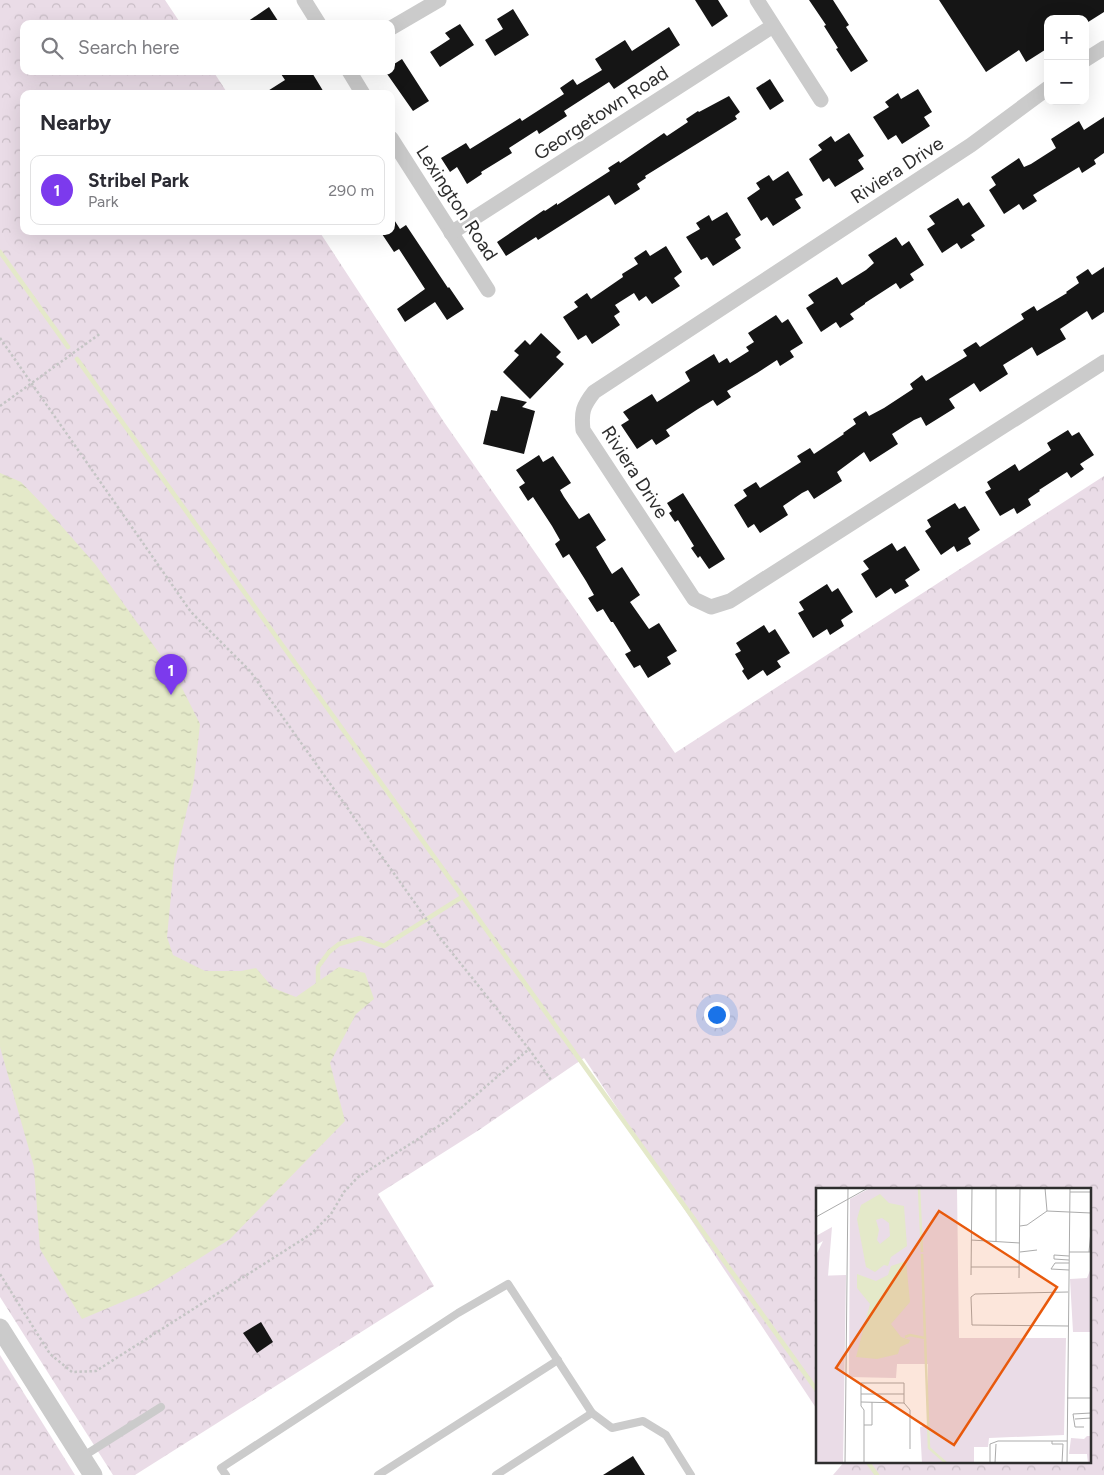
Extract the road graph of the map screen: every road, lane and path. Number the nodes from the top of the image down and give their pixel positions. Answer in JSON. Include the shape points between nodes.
{"nodes":[{"id":1,"x":304,"y":0,"type":"edge"},
{"id":2,"x":439,"y":0,"type":"edge"},
{"id":3,"x":757,"y":0,"type":"edge"},
{"id":4,"x":316,"y":20,"type":"edge"},
{"id":5,"x":395,"y":26,"type":"edge"},
{"id":6,"x":773,"y":26,"type":"junction"},
{"id":7,"x":1104,"y":48,"type":"edge"},
{"id":8,"x":1089,"y":57,"type":"edge"},
{"id":9,"x":351,"y":75,"type":"edge"},
{"id":10,"x":361,"y":90,"type":"edge"},
{"id":11,"x":1044,"y":91,"type":"edge"},
{"id":12,"x":822,"y":100,"type":"dead end"},
{"id":13,"x":395,"y":144,"type":"edge"},
{"id":14,"x":451,"y":233,"type":"junction"},
{"id":15,"x":488,"y":290,"type":"dead end"},
{"id":16,"x":101,"y":333,"type":"dead end"},
{"id":17,"x":0,"y":338,"type":"edge"},
{"id":18,"x":1104,"y":362,"type":"edge"},
{"id":19,"x":31,"y":382,"type":"junction"},
{"id":20,"x":0,"y":406,"type":"edge"},
{"id":21,"x":529,"y":1050,"type":"junction"},
{"id":22,"x":551,"y":1080,"type":"dead end"},
{"id":23,"x":0,"y":1274,"type":"edge"},
{"id":24,"x":0,"y":1328,"type":"edge"},
{"id":25,"x":558,"y":1360,"type":"junction"},
{"id":26,"x":161,"y":1407,"type":"dead end"},
{"id":27,"x":592,"y":1413,"type":"junction"},
{"id":28,"x":82,"y":1457,"type":"junction"},
{"id":29,"x":93,"y":1475,"type":"edge"},
{"id":30,"x":226,"y":1475,"type":"edge"},
{"id":31,"x":378,"y":1475,"type":"edge"},
{"id":32,"x":496,"y":1475,"type":"edge"},
{"id":33,"x":691,"y":1475,"type":"edge"}],
"edges":[{"from":1,"to":4,"type":"street"},
{"from":2,"to":5,"type":"street"},
{"from":3,"to":6,"type":"street"},
{"from":6,"to":12,"type":"street"},
{"from":6,"to":14,"type":"street","name":"Georgetown Road"},
{"from":7,"to":8,"type":"street"},
{"from":9,"to":10,"type":"street"},
{"from":11,"to":18,"type":"street","name":"Riviera Drive","via":[[971,146],[594,392],[581,415],[583,430],[694,599],[711,607],[730,601]]},
{"from":13,"to":14,"type":"street","name":"Lexington Road"},
{"from":14,"to":15,"type":"street","name":"Lexington Road"},
{"from":16,"to":19,"type":"path"},
{"from":17,"to":19,"type":"path"},
{"from":19,"to":20,"type":"path"},
{"from":19,"to":21,"type":"path","via":[[191,612],[250,671],[437,934]]},
{"from":21,"to":22,"type":"path"},
{"from":21,"to":23,"type":"path","via":[[445,1122],[358,1177],[331,1214],[311,1234],[96,1371],[72,1372],[50,1354]]},
{"from":24,"to":28,"type":"street"},
{"from":25,"to":27,"type":"lane"},
{"from":25,"to":30,"type":"lane","via":[[508,1284],[458,1313],[222,1468]]},
{"from":25,"to":31,"type":"lane"},
{"from":26,"to":28,"type":"lane"},
{"from":27,"to":32,"type":"lane"},
{"from":27,"to":33,"type":"lane","via":[[612,1428],[643,1420],[666,1436]]},
{"from":28,"to":29,"type":"street"}]}
